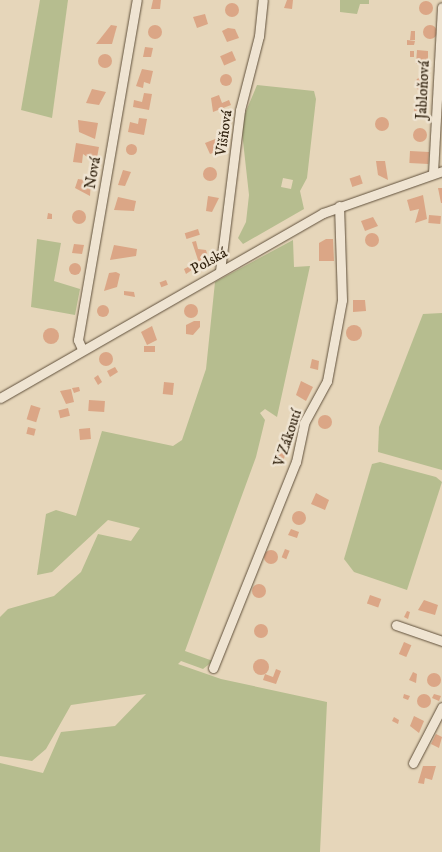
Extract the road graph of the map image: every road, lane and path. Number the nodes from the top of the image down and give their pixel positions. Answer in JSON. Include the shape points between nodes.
{"nodes":[{"id":1,"x":137,"y":0,"type":"edge"},
{"id":2,"x":263,"y":0,"type":"edge"},
{"id":3,"x":442,"y":7,"type":"edge"},
{"id":4,"x":438,"y":172,"type":"edge"},
{"id":5,"x":339,"y":206,"type":"junction"},
{"id":6,"x":220,"y":271,"type":"junction"},
{"id":7,"x":82,"y":349,"type":"junction"},
{"id":8,"x":0,"y":398,"type":"edge"},
{"id":9,"x":396,"y":625,"type":"dead end"},
{"id":10,"x":442,"y":641,"type":"edge"},
{"id":11,"x":213,"y":668,"type":"dead end"},
{"id":12,"x":442,"y":707,"type":"edge"},
{"id":13,"x":414,"y":763,"type":"dead end"}],
"edges":[{"from":1,"to":7,"type":"street","name":"Nová","via":[[78,340]]},
{"from":2,"to":6,"type":"street","name":"Višňová","via":[[259,36],[240,110]]},
{"from":3,"to":4,"type":"street","name":"Jabloňová"},
{"from":4,"to":5,"type":"street","name":"Polská"},
{"from":5,"to":6,"type":"street","name":"Polská"},
{"from":5,"to":11,"type":"street","name":"V Zákoutí","via":[[342,300],[326,380],[304,423],[296,462]]},
{"from":6,"to":7,"type":"street","name":"Polská"},
{"from":7,"to":8,"type":"street","name":"Polská"},
{"from":9,"to":10,"type":"street"},
{"from":12,"to":13,"type":"street"}]}
